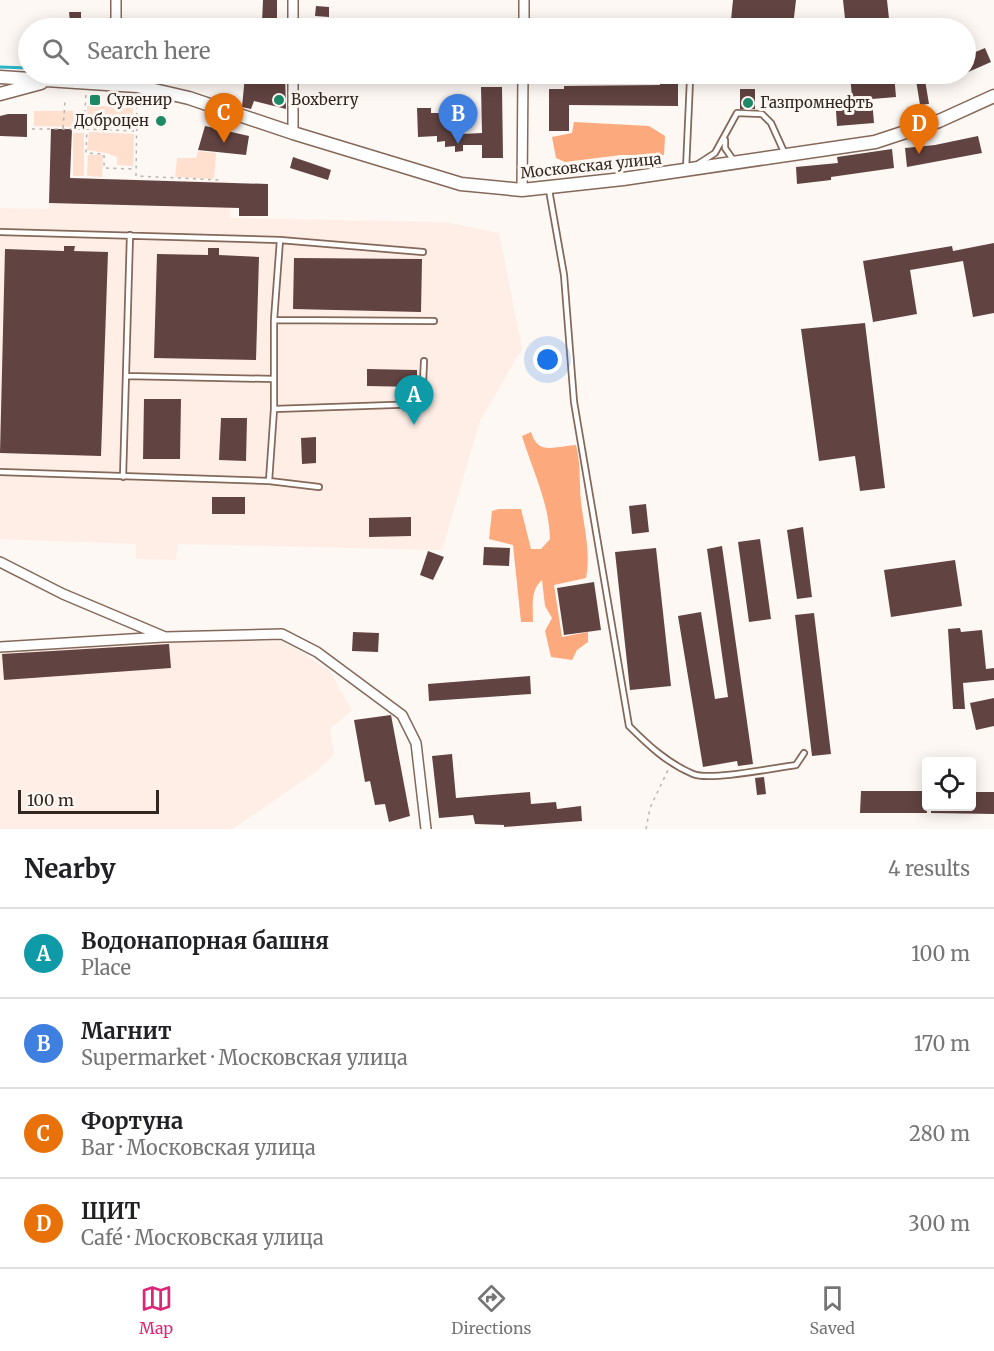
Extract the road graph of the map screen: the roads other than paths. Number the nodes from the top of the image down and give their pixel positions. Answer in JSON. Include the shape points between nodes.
{"nodes":[{"id":1,"x":116,"y":0,"type":"edge"},
{"id":2,"x":293,"y":0,"type":"edge"},
{"id":3,"x":524,"y":0,"type":"edge"},
{"id":4,"x":116,"y":18,"type":"edge"},
{"id":5,"x":293,"y":18,"type":"edge"},
{"id":6,"x":524,"y":18,"type":"edge"},
{"id":7,"x":0,"y":77,"type":"edge"},
{"id":8,"x":18,"y":78,"type":"edge"},
{"id":9,"x":36,"y":84,"type":"edge"},
{"id":10,"x":132,"y":84,"type":"edge"},
{"id":11,"x":293,"y":84,"type":"edge"},
{"id":12,"x":523,"y":84,"type":"edge"},
{"id":13,"x":690,"y":84,"type":"edge"},
{"id":14,"x":0,"y":94,"type":"edge"},
{"id":15,"x":994,"y":96,"type":"edge"},
{"id":16,"x":293,"y":134,"type":"junction"},
{"id":17,"x":725,"y":140,"type":"junction"},
{"id":18,"x":785,"y":154,"type":"junction"},
{"id":19,"x":734,"y":162,"type":"junction"},
{"id":20,"x":690,"y":169,"type":"junction"},
{"id":21,"x":549,"y":187,"type":"junction"},
{"id":22,"x":522,"y":190,"type":"junction"},
{"id":23,"x":0,"y":232,"type":"edge"},
{"id":24,"x":130,"y":235,"type":"junction"},
{"id":25,"x":279,"y":240,"type":"junction"},
{"id":26,"x":423,"y":252,"type":"dead end"},
{"id":27,"x":274,"y":320,"type":"junction"},
{"id":28,"x":434,"y":321,"type":"dead end"},
{"id":29,"x":424,"y":361,"type":"dead end"},
{"id":30,"x":126,"y":376,"type":"junction"},
{"id":31,"x":274,"y":379,"type":"junction"},
{"id":32,"x":274,"y":409,"type":"junction"},
{"id":33,"x":0,"y":472,"type":"edge"},
{"id":34,"x":123,"y":477,"type":"junction"},
{"id":35,"x":268,"y":481,"type":"junction"},
{"id":36,"x":319,"y":487,"type":"dead end"},
{"id":37,"x":0,"y":562,"type":"edge"},
{"id":38,"x":165,"y":637,"type":"junction"},
{"id":39,"x":0,"y":647,"type":"edge"},
{"id":40,"x":804,"y":753,"type":"dead end"},
{"id":41,"x":426,"y":829,"type":"edge"}],
"edges":[{"from":1,"to":4,"type":"street"},
{"from":2,"to":5,"type":"street"},
{"from":3,"to":6,"type":"street"},
{"from":7,"to":8,"type":"street","name":"Московская улица"},
{"from":9,"to":14,"type":"street","name":"Московская улица"},
{"from":10,"to":16,"type":"street","name":"Московская улица","via":[[189,98]]},
{"from":11,"to":16,"type":"street"},
{"from":12,"to":22,"type":"street"},
{"from":13,"to":20,"type":"lane"},
{"from":15,"to":18,"type":"street","name":"Московская улица","via":[[939,121],[875,142]]},
{"from":16,"to":22,"type":"street","name":"Московская улица","via":[[461,184]]},
{"from":17,"to":18,"type":"lane","via":[[730,123],[738,114],[762,114],[771,123]]},
{"from":17,"to":19,"type":"lane","via":[[725,148]]},
{"from":17,"to":20,"type":"lane","via":[[715,153]]},
{"from":18,"to":19,"type":"street","name":"Московская улица"},
{"from":19,"to":20,"type":"street","name":"Московская улица"},
{"from":20,"to":21,"type":"street","name":"Московская улица"},
{"from":21,"to":22,"type":"street","name":"Московская улица"},
{"from":21,"to":40,"type":"lane","via":[[564,275],[574,402],[629,726],[658,754],[695,775],[796,765]]},
{"from":23,"to":24,"type":"lane"},
{"from":24,"to":25,"type":"lane"},
{"from":24,"to":30,"type":"lane"},
{"from":25,"to":26,"type":"lane"},
{"from":25,"to":27,"type":"lane"},
{"from":27,"to":28,"type":"lane"},
{"from":27,"to":31,"type":"lane"},
{"from":29,"to":32,"type":"lane","via":[[422,404]]},
{"from":30,"to":31,"type":"lane"},
{"from":30,"to":34,"type":"lane"},
{"from":31,"to":32,"type":"lane"},
{"from":32,"to":35,"type":"lane"},
{"from":33,"to":34,"type":"lane"},
{"from":34,"to":35,"type":"lane"},
{"from":35,"to":36,"type":"lane"},
{"from":37,"to":38,"type":"street","via":[[63,594]]},
{"from":38,"to":39,"type":"street"},
{"from":38,"to":41,"type":"street","via":[[282,634],[317,651],[366,687],[402,715],[416,743]]}]}
